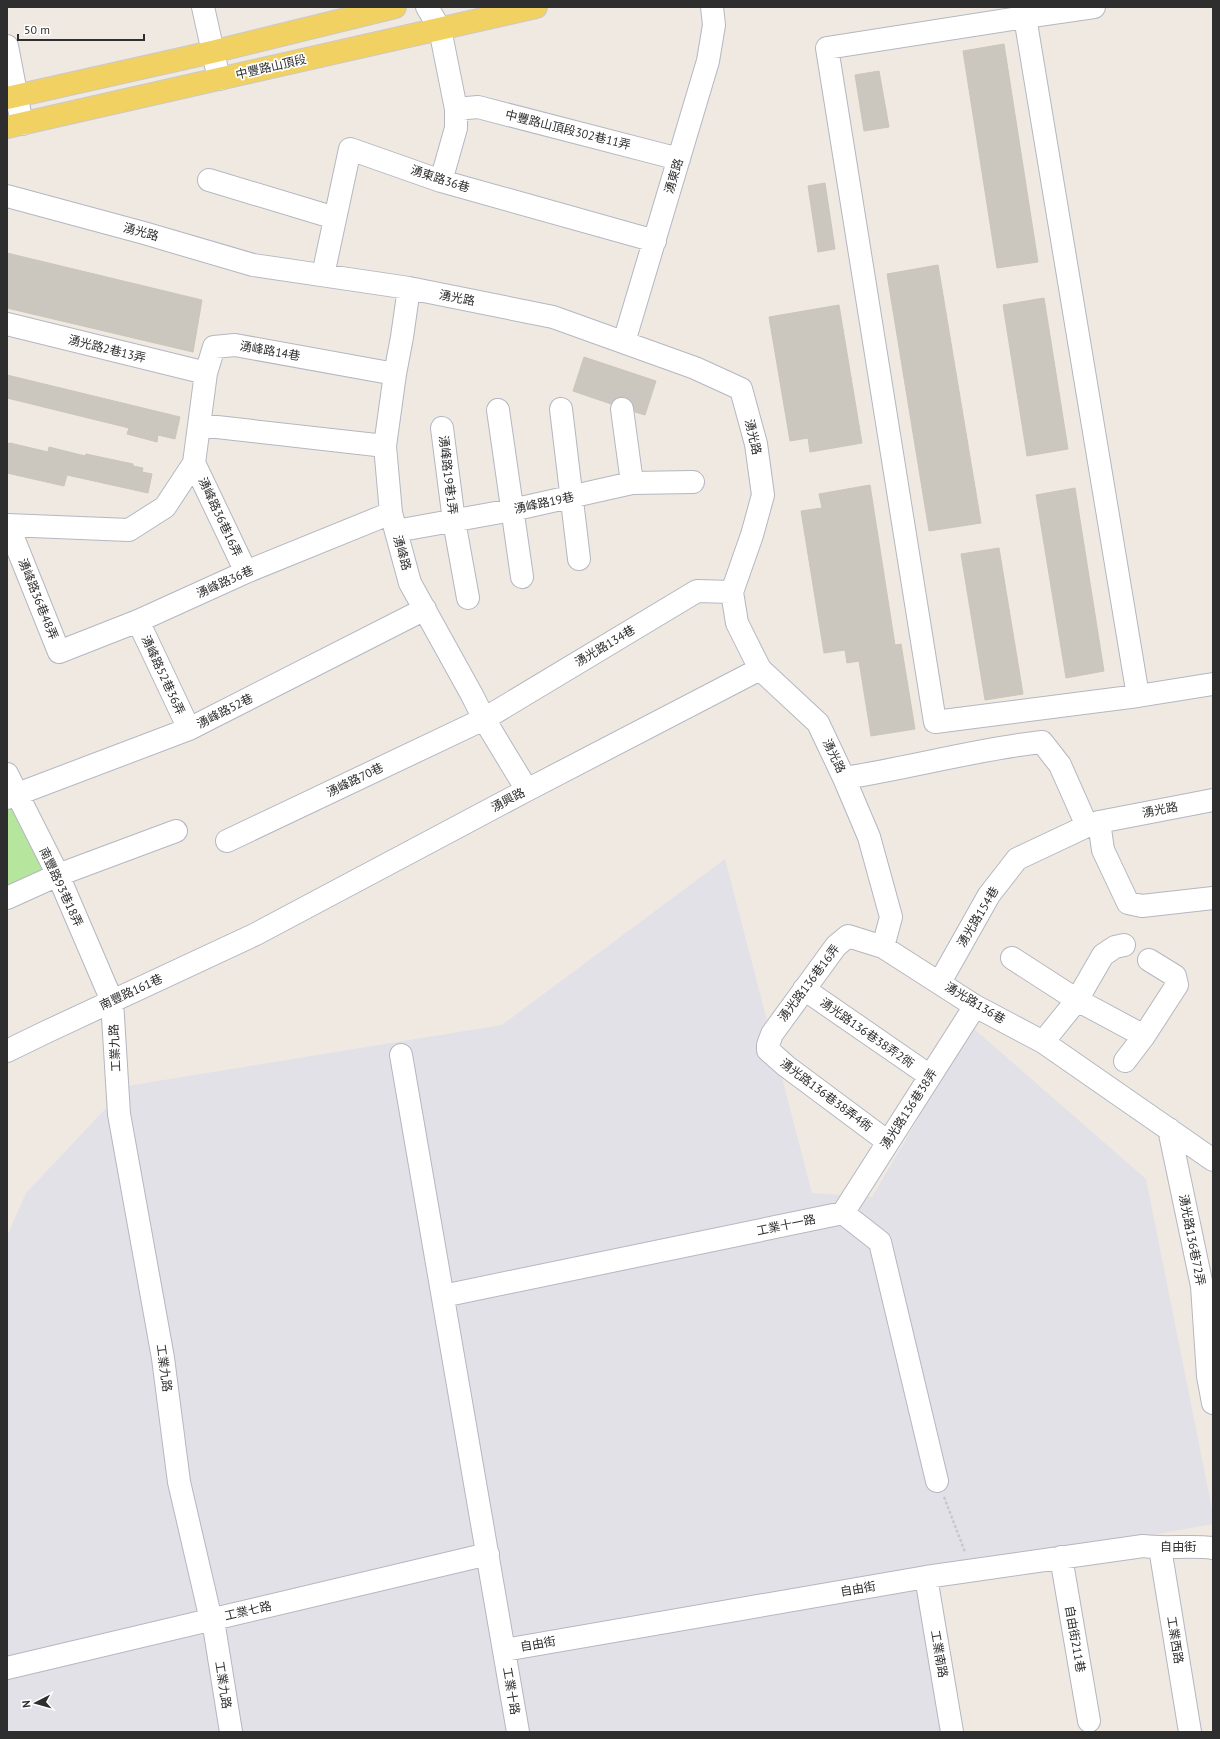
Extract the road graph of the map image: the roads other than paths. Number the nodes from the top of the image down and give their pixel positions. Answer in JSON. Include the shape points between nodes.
{"nodes":[{"id":1,"x":203,"y":7,"type":"edge"},
{"id":2,"x":395,"y":7,"type":"edge"},
{"id":3,"x":427,"y":7,"type":"edge"},
{"id":4,"x":536,"y":7,"type":"edge"},
{"id":5,"x":712,"y":7,"type":"edge"},
{"id":6,"x":1094,"y":7,"type":"edge"},
{"id":7,"x":1024,"y":18,"type":"junction"},
{"id":8,"x":440,"y":29,"type":"junction"},
{"id":9,"x":7,"y":46,"type":"edge"},
{"id":10,"x":212,"y":52,"type":"junction"},
{"id":11,"x":219,"y":79,"type":"junction"},
{"id":12,"x":12,"y":96,"type":"edge"},
{"id":13,"x":456,"y":109,"type":"junction"},
{"id":14,"x":15,"y":126,"type":"edge"},
{"id":15,"x":679,"y":159,"type":"junction"},
{"id":16,"x":209,"y":180,"type":"dead end"},
{"id":17,"x":441,"y":181,"type":"junction"},
{"id":18,"x":7,"y":196,"type":"edge"},
{"id":19,"x":335,"y":218,"type":"junction"},
{"id":20,"x":655,"y":241,"type":"junction"},
{"id":21,"x":323,"y":275,"type":"junction"},
{"id":22,"x":409,"y":288,"type":"junction"},
{"id":23,"x":7,"y":324,"type":"edge"},
{"id":24,"x":624,"y":342,"type":"junction"},
{"id":25,"x":206,"y":373,"type":"junction"},
{"id":26,"x":395,"y":374,"type":"junction"},
{"id":27,"x":562,"y":409,"type":"dead end"},
{"id":28,"x":622,"y":409,"type":"dead end"},
{"id":29,"x":498,"y":410,"type":"dead end"},
{"id":30,"x":199,"y":425,"type":"junction"},
{"id":31,"x":442,"y":428,"type":"dead end"},
{"id":32,"x":385,"y":446,"type":"junction"},
{"id":33,"x":194,"y":463,"type":"junction"},
{"id":34,"x":693,"y":482,"type":"dead end"},
{"id":35,"x":632,"y":483,"type":"junction"},
{"id":36,"x":571,"y":497,"type":"junction"},
{"id":37,"x":512,"y":510,"type":"junction"},
{"id":38,"x":454,"y":521,"type":"junction"},
{"id":39,"x":393,"y":522,"type":"junction"},
{"id":40,"x":7,"y":525,"type":"edge"},
{"id":41,"x":579,"y":559,"type":"dead end"},
{"id":42,"x":246,"y":572,"type":"junction"},
{"id":43,"x":522,"y":577,"type":"dead end"},
{"id":44,"x":732,"y":592,"type":"junction"},
{"id":45,"x":468,"y":598,"type":"dead end"},
{"id":46,"x":425,"y":609,"type":"junction"},
{"id":47,"x":138,"y":621,"type":"junction"},
{"id":48,"x":59,"y":652,"type":"joint"},
{"id":49,"x":760,"y":669,"type":"junction"},
{"id":50,"x":1213,"y":684,"type":"edge"},
{"id":51,"x":1138,"y":696,"type":"junction"},
{"id":52,"x":484,"y":719,"type":"junction"},
{"id":53,"x":189,"y":729,"type":"junction"},
{"id":54,"x":7,"y":774,"type":"edge"},
{"id":55,"x":844,"y":778,"type":"junction"},
{"id":56,"x":527,"y":790,"type":"junction"},
{"id":57,"x":12,"y":796,"type":"edge"},
{"id":58,"x":1213,"y":800,"type":"edge"},
{"id":59,"x":1093,"y":824,"type":"junction"},
{"id":60,"x":176,"y":831,"type":"dead end"},
{"id":61,"x":227,"y":841,"type":"dead end"},
{"id":62,"x":58,"y":875,"type":"junction"},
{"id":63,"x":7,"y":898,"type":"edge"},
{"id":64,"x":1213,"y":898,"type":"edge"},
{"id":65,"x":256,"y":934,"type":"joint"},
{"id":66,"x":1124,"y":945,"type":"dead end"},
{"id":67,"x":883,"y":948,"type":"junction"},
{"id":68,"x":1012,"y":958,"type":"dead end"},
{"id":69,"x":1149,"y":960,"type":"dead end"},
{"id":70,"x":940,"y":982,"type":"junction"},
{"id":71,"x":804,"y":989,"type":"junction"},
{"id":72,"x":1077,"y":1000,"type":"junction"},
{"id":73,"x":112,"y":1001,"type":"junction"},
{"id":74,"x":975,"y":1006,"type":"junction"},
{"id":75,"x":1144,"y":1036,"type":"junction"},
{"id":76,"x":1043,"y":1042,"type":"junction"},
{"id":77,"x":768,"y":1045,"type":"joint"},
{"id":78,"x":7,"y":1051,"type":"edge"},
{"id":79,"x":401,"y":1055,"type":"dead end"},
{"id":80,"x":1125,"y":1061,"type":"dead end"},
{"id":81,"x":930,"y":1076,"type":"junction"},
{"id":82,"x":1168,"y":1128,"type":"junction"},
{"id":83,"x":888,"y":1142,"type":"junction"},
{"id":84,"x":1213,"y":1160,"type":"edge"},
{"id":85,"x":843,"y":1213,"type":"junction"},
{"id":86,"x":443,"y":1296,"type":"junction"},
{"id":87,"x":1213,"y":1403,"type":"edge"},
{"id":88,"x":938,"y":1481,"type":"road end"},
{"id":89,"x":1210,"y":1542,"type":"edge"},
{"id":90,"x":1160,"y":1548,"type":"junction"},
{"id":91,"x":488,"y":1554,"type":"junction"},
{"id":92,"x":1061,"y":1557,"type":"junction"},
{"id":93,"x":926,"y":1577,"type":"junction"},
{"id":94,"x":211,"y":1620,"type":"junction"},
{"id":95,"x":504,"y":1650,"type":"junction"},
{"id":96,"x":7,"y":1668,"type":"edge"},
{"id":97,"x":1089,"y":1721,"type":"dead end"},
{"id":98,"x":231,"y":1732,"type":"edge"},
{"id":99,"x":518,"y":1732,"type":"edge"},
{"id":100,"x":952,"y":1732,"type":"edge"},
{"id":101,"x":1190,"y":1732,"type":"edge"}],
"edges":[{"from":1,"to":10,"type":"street"},
{"from":2,"to":10,"type":"main road"},
{"from":3,"to":8,"type":"street"},
{"from":4,"to":8,"type":"main road","name":"中豐路山頂段"},
{"from":5,"to":15,"type":"street","name":"湧東路","via":[[714,25],[708,62]]},
{"from":6,"to":7,"type":"street"},
{"from":7,"to":51,"type":"street"},
{"from":7,"to":51,"type":"street","via":[[827,48],[935,722]]},
{"from":8,"to":11,"type":"main road","name":"中豐路山頂段"},
{"from":8,"to":13,"type":"street"},
{"from":9,"to":12,"type":"street"},
{"from":10,"to":11,"type":"street"},
{"from":10,"to":12,"type":"main road"},
{"from":11,"to":14,"type":"main road","name":"中豐路山頂段"},
{"from":12,"to":14,"type":"street"},
{"from":13,"to":15,"type":"street","name":"中豐路山頂段302巷11弄","via":[[478,107]]},
{"from":13,"to":17,"type":"street","via":[[456,128]]},
{"from":15,"to":20,"type":"street","name":"湧東路"},
{"from":16,"to":19,"type":"street"},
{"from":17,"to":19,"type":"street","name":"湧東路36巷","via":[[350,149]]},
{"from":17,"to":20,"type":"street","name":"湧東路36巷"},
{"from":18,"to":21,"type":"street","name":"湧光路","via":[[144,232],[253,265]]},
{"from":19,"to":21,"type":"street","name":"湧東路36巷"},
{"from":20,"to":24,"type":"street","name":"湧東路"},
{"from":21,"to":22,"type":"street","name":"湧光路"},
{"from":22,"to":24,"type":"street","name":"湧光路","via":[[553,317]]},
{"from":22,"to":26,"type":"street","name":"湧峰路"},
{"from":23,"to":25,"type":"street","name":"湧光路2巷13弄"},
{"from":24,"to":44,"type":"street","name":"湧光路","via":[[695,368],[741,389],[756,444],[763,495]]},
{"from":25,"to":26,"type":"street","name":"湧峰路14巷","via":[[214,347],[234,345]]},
{"from":25,"to":30,"type":"street","name":"湧峰路14巷"},
{"from":26,"to":32,"type":"street","name":"湧峰路"},
{"from":27,"to":36,"type":"street"},
{"from":28,"to":35,"type":"street"},
{"from":29,"to":37,"type":"street"},
{"from":30,"to":32,"type":"street"},
{"from":30,"to":33,"type":"street","name":"湧峰路14巷"},
{"from":31,"to":38,"type":"street","name":"湧峰路19巷1弄"},
{"from":32,"to":39,"type":"street","name":"湧峰路"},
{"from":33,"to":40,"type":"street","via":[[165,507],[129,530]]},
{"from":33,"to":42,"type":"street","name":"湧峰路36巷16弄"},
{"from":34,"to":35,"type":"street","name":"湧峰路19巷"},
{"from":35,"to":36,"type":"street","name":"湧峰路19巷"},
{"from":36,"to":37,"type":"street","name":"湧峰路19巷"},
{"from":36,"to":41,"type":"street"},
{"from":37,"to":38,"type":"street","name":"湧峰路19巷"},
{"from":37,"to":43,"type":"street"},
{"from":38,"to":39,"type":"street","name":"湧峰路19巷"},
{"from":38,"to":45,"type":"street","name":"湧峰路19巷1弄"},
{"from":39,"to":42,"type":"street","name":"湧峰路36巷"},
{"from":39,"to":46,"type":"street","name":"湧峰路","via":[[410,583]]},
{"from":40,"to":48,"type":"street","name":"湧峰路36巷48弄"},
{"from":42,"to":47,"type":"street","name":"湧峰路36巷"},
{"from":44,"to":49,"type":"street","name":"湧光路","via":[[737,623]]},
{"from":44,"to":52,"type":"street","name":"湧光路134巷","via":[[697,591]]},
{"from":46,"to":52,"type":"street","name":"湧峰路"},
{"from":46,"to":53,"type":"street","name":"湧峰路52巷"},
{"from":47,"to":48,"type":"street","name":"湧峰路36巷"},
{"from":47,"to":53,"type":"street","name":"湧峰路52巷36弄"},
{"from":49,"to":55,"type":"street","name":"湧光路","via":[[818,723]]},
{"from":49,"to":56,"type":"street","name":"湧興路"},
{"from":50,"to":51,"type":"street"},
{"from":52,"to":56,"type":"street","name":"湧峰路"},
{"from":52,"to":61,"type":"street","name":"湧峰路70巷"},
{"from":53,"to":57,"type":"street","name":"湧峰路52巷"},
{"from":54,"to":57,"type":"street","name":"南豐路93巷18弄"},
{"from":55,"to":59,"type":"street","name":"湧光路","via":[[1014,745],[1042,742],[1060,765]]},
{"from":55,"to":67,"type":"street","via":[[869,837],[891,917]]},
{"from":56,"to":65,"type":"street","name":"湧興路"},
{"from":57,"to":62,"type":"street","name":"南豐路93巷18弄"},
{"from":58,"to":59,"type":"street","name":"湧光路"},
{"from":59,"to":64,"type":"street","via":[[1128,903],[1142,906]]},
{"from":59,"to":70,"type":"street","name":"湧光路154巷","via":[[1017,859],[989,895]]},
{"from":60,"to":62,"type":"street"},
{"from":62,"to":63,"type":"street"},
{"from":62,"to":73,"type":"street","name":"南豐路93巷18弄"},
{"from":65,"to":73,"type":"street","name":"南豐路161巷"},
{"from":66,"to":72,"type":"street","via":[[1103,955]]},
{"from":67,"to":70,"type":"street","name":"湧光路136巷"},
{"from":67,"to":71,"type":"street","name":"湧光路136巷16弄","via":[[848,936],[844,938]]},
{"from":68,"to":72,"type":"street"},
{"from":69,"to":75,"type":"street","via":[[1175,976],[1177,985]]},
{"from":70,"to":74,"type":"street","name":"湧光路136巷"},
{"from":71,"to":77,"type":"street","name":"湧光路136巷16弄","via":[[772,1034]]},
{"from":71,"to":81,"type":"street","name":"湧光路136巷38弄2衖"},
{"from":72,"to":75,"type":"street"},
{"from":72,"to":76,"type":"street"},
{"from":73,"to":78,"type":"street","name":"南豐路161巷"},
{"from":73,"to":94,"type":"street","name":"工業九路","via":[[118,1114],[163,1358],[179,1482]]},
{"from":74,"to":76,"type":"street","name":"湧光路136巷"},
{"from":74,"to":81,"type":"street","name":"湧光路136巷38弄"},
{"from":75,"to":80,"type":"street"},
{"from":76,"to":82,"type":"street","name":"湧光路136巷"},
{"from":77,"to":83,"type":"street","name":"湧光路136巷38弄4衖","via":[[768,1050],[786,1066]]},
{"from":79,"to":86,"type":"street","name":"工業十路"},
{"from":81,"to":83,"type":"street","name":"湧光路136巷38弄"},
{"from":82,"to":84,"type":"street","name":"湧光路136巷"},
{"from":82,"to":87,"type":"street","name":"湧光路136巷72弄","via":[[1202,1286],[1208,1376]]},
{"from":83,"to":85,"type":"street","name":"湧光路136巷38弄"},
{"from":85,"to":86,"type":"street","name":"工業十一路"},
{"from":85,"to":88,"type":"street","via":[[880,1242]]},
{"from":86,"to":91,"type":"street","name":"工業十路"},
{"from":89,"to":90,"type":"street","name":"自由街"},
{"from":90,"to":92,"type":"street","name":"自由街","via":[[1143,1546]]},
{"from":90,"to":101,"type":"street","name":"工業西路"},
{"from":91,"to":94,"type":"street","name":"工業七路"},
{"from":91,"to":95,"type":"street","name":"工業十路"},
{"from":92,"to":93,"type":"street","name":"自由街"},
{"from":92,"to":97,"type":"street","name":"自由街211巷"},
{"from":93,"to":95,"type":"street","name":"自由街"},
{"from":93,"to":100,"type":"street","name":"工業南路"},
{"from":94,"to":96,"type":"street","name":"工業七路"},
{"from":94,"to":98,"type":"street","name":"工業九路"},
{"from":95,"to":99,"type":"street","name":"工業十路"}]}
